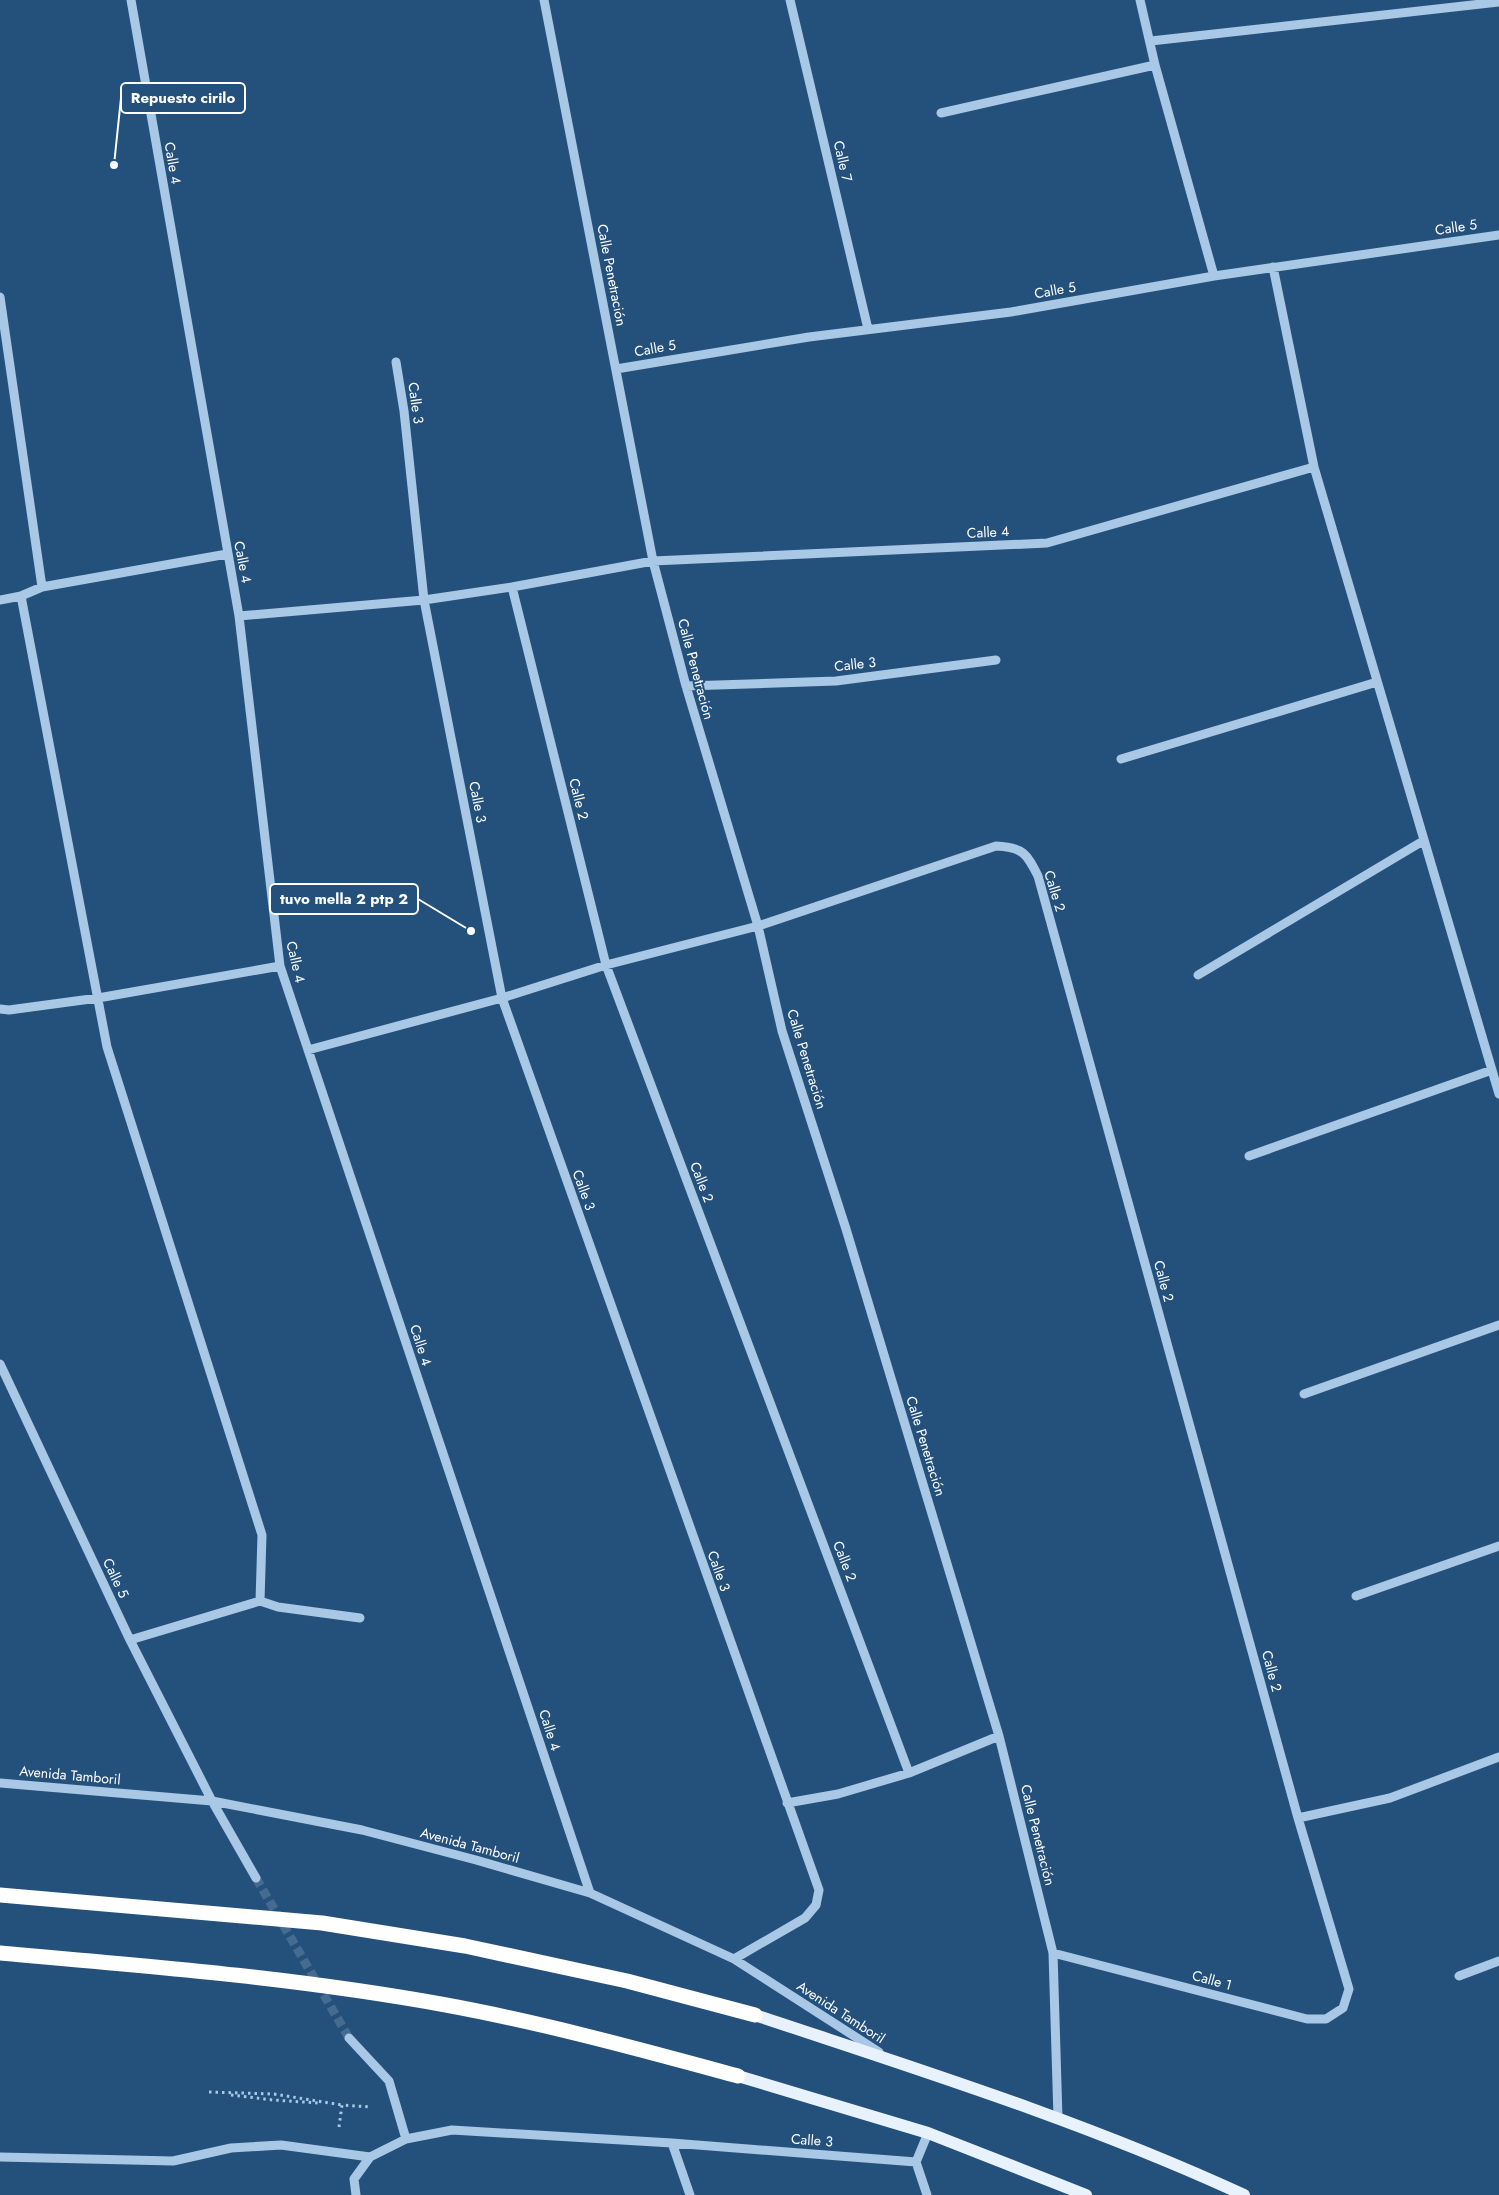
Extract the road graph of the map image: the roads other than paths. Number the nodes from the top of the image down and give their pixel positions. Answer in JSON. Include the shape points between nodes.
{"nodes":[{"id":1,"x":131,"y":0,"type":"edge"},
{"id":2,"x":544,"y":0,"type":"edge"},
{"id":3,"x":790,"y":0,"type":"edge"},
{"id":4,"x":1140,"y":0,"type":"edge"},
{"id":5,"x":1499,"y":2,"type":"edge"},
{"id":6,"x":1151,"y":41,"type":"junction"},
{"id":7,"x":1155,"y":65,"type":"junction"},
{"id":8,"x":941,"y":114,"type":"dead end"},
{"id":9,"x":1499,"y":235,"type":"edge"},
{"id":10,"x":1273,"y":267,"type":"junction"},
{"id":11,"x":1214,"y":276,"type":"junction"},
{"id":12,"x":0,"y":296,"type":"edge"},
{"id":13,"x":868,"y":329,"type":"junction"},
{"id":14,"x":396,"y":362,"type":"dead end"},
{"id":15,"x":616,"y":369,"type":"junction"},
{"id":16,"x":1314,"y":467,"type":"junction"},
{"id":17,"x":228,"y":554,"type":"junction"},
{"id":18,"x":653,"y":561,"type":"junction"},
{"id":19,"x":42,"y":587,"type":"junction"},
{"id":20,"x":512,"y":587,"type":"junction"},
{"id":21,"x":21,"y":596,"type":"junction"},
{"id":22,"x":0,"y":600,"type":"edge"},
{"id":23,"x":424,"y":600,"type":"junction"},
{"id":24,"x":239,"y":616,"type":"junction"},
{"id":25,"x":996,"y":660,"type":"dead end"},
{"id":26,"x":1377,"y":682,"type":"junction"},
{"id":27,"x":686,"y":686,"type":"junction"},
{"id":28,"x":1121,"y":759,"type":"dead end"},
{"id":29,"x":1423,"y":841,"type":"junction"},
{"id":30,"x":758,"y":926,"type":"junction"},
{"id":31,"x":606,"y":965,"type":"junction"},
{"id":32,"x":280,"y":966,"type":"junction"},
{"id":33,"x":1198,"y":975,"type":"dead end"},
{"id":34,"x":98,"y":998,"type":"junction"},
{"id":35,"x":502,"y":998,"type":"junction"},
{"id":36,"x":0,"y":1009,"type":"edge"},
{"id":37,"x":308,"y":1050,"type":"junction"},
{"id":38,"x":1492,"y":1070,"type":"junction"},
{"id":39,"x":1499,"y":1094,"type":"edge"},
{"id":40,"x":1249,"y":1156,"type":"dead end"},
{"id":41,"x":1499,"y":1325,"type":"edge"},
{"id":42,"x":0,"y":1364,"type":"edge"},
{"id":43,"x":1304,"y":1394,"type":"dead end"},
{"id":44,"x":1499,"y":1546,"type":"edge"},
{"id":45,"x":1356,"y":1596,"type":"dead end"},
{"id":46,"x":260,"y":1602,"type":"junction"},
{"id":47,"x":360,"y":1618,"type":"dead end"},
{"id":48,"x":130,"y":1640,"type":"junction"},
{"id":49,"x":999,"y":1736,"type":"junction"},
{"id":50,"x":1499,"y":1757,"type":"edge"},
{"id":51,"x":910,"y":1773,"type":"junction"},
{"id":52,"x":0,"y":1783,"type":"edge"},
{"id":53,"x":212,"y":1801,"type":"junction"},
{"id":54,"x":787,"y":1803,"type":"junction"},
{"id":55,"x":1298,"y":1818,"type":"junction"},
{"id":56,"x":256,"y":1878,"type":"tunnel mouth"},
{"id":57,"x":590,"y":1893,"type":"junction"},
{"id":58,"x":0,"y":1895,"type":"edge"},
{"id":59,"x":0,"y":1952,"type":"edge"},
{"id":60,"x":1053,"y":1953,"type":"junction"},
{"id":61,"x":734,"y":1959,"type":"junction"},
{"id":62,"x":1499,"y":1960,"type":"edge"},
{"id":63,"x":1458,"y":1976,"type":"dead end"},
{"id":64,"x":1349,"y":1989,"type":"joint"},
{"id":65,"x":755,"y":2015,"type":"joint"},
{"id":66,"x":349,"y":2038,"type":"tunnel mouth"},
{"id":67,"x":892,"y":2061,"type":"junction"},
{"id":68,"x":738,"y":2076,"type":"joint"},
{"id":69,"x":1058,"y":2118,"type":"junction"},
{"id":70,"x":928,"y":2133,"type":"junction"},
{"id":71,"x":406,"y":2139,"type":"junction"},
{"id":72,"x":672,"y":2143,"type":"junction"},
{"id":73,"x":0,"y":2157,"type":"edge"},
{"id":74,"x":370,"y":2157,"type":"junction"},
{"id":75,"x":916,"y":2162,"type":"junction"},
{"id":76,"x":356,"y":2195,"type":"edge"},
{"id":77,"x":690,"y":2195,"type":"edge"},
{"id":78,"x":927,"y":2195,"type":"edge"},
{"id":79,"x":1086,"y":2195,"type":"edge"},
{"id":80,"x":1244,"y":2195,"type":"edge"}],
"edges":[{"from":1,"to":17,"type":"street","name":"Calle 4"},
{"from":2,"to":15,"type":"street","name":"Calle Penetración"},
{"from":3,"to":13,"type":"street","name":"Calle 7"},
{"from":4,"to":6,"type":"street"},
{"from":5,"to":6,"type":"street"},
{"from":6,"to":7,"type":"street"},
{"from":7,"to":8,"type":"street"},
{"from":7,"to":11,"type":"street"},
{"from":9,"to":10,"type":"street","name":"Calle 5"},
{"from":10,"to":11,"type":"street","name":"Calle 5"},
{"from":10,"to":16,"type":"street"},
{"from":11,"to":13,"type":"street","name":"Calle 5","via":[[1011,312]]},
{"from":12,"to":19,"type":"street"},
{"from":13,"to":15,"type":"street","name":"Calle 5"},
{"from":14,"to":23,"type":"street","name":"Calle 3"},
{"from":15,"to":18,"type":"street","name":"Calle Penetración"},
{"from":16,"to":18,"type":"street","name":"Calle 4","via":[[1047,543]]},
{"from":16,"to":26,"type":"street"},
{"from":17,"to":19,"type":"street"},
{"from":17,"to":24,"type":"street","name":"Calle 4"},
{"from":18,"to":20,"type":"street","name":"Calle 4"},
{"from":18,"to":27,"type":"street","name":"Calle Penetración"},
{"from":19,"to":21,"type":"street"},
{"from":20,"to":23,"type":"street","name":"Calle 4"},
{"from":20,"to":31,"type":"street","name":"Calle 2"},
{"from":21,"to":22,"type":"street"},
{"from":21,"to":34,"type":"street"},
{"from":23,"to":24,"type":"street","name":"Calle 4"},
{"from":23,"to":35,"type":"street","name":"Calle 3"},
{"from":24,"to":32,"type":"street","name":"Calle 4"},
{"from":25,"to":27,"type":"street","name":"Calle 3","via":[[836,681]]},
{"from":26,"to":28,"type":"street"},
{"from":26,"to":29,"type":"street"},
{"from":27,"to":30,"type":"street","name":"Calle Penetración"},
{"from":29,"to":33,"type":"street"},
{"from":29,"to":38,"type":"street"},
{"from":30,"to":31,"type":"street","name":"Calle 2"},
{"from":30,"to":49,"type":"street","name":"Calle Penetración","via":[[782,1031],[846,1229]]},
{"from":30,"to":55,"type":"street","name":"Calle 2","via":[[996,846],[1012,846],[1027,855],[1040,886]]},
{"from":31,"to":35,"type":"street","name":"Calle 2"},
{"from":31,"to":51,"type":"street","name":"Calle 2"},
{"from":32,"to":34,"type":"street"},
{"from":32,"to":37,"type":"street","name":"Calle 4"},
{"from":34,"to":36,"type":"street"},
{"from":34,"to":46,"type":"street","via":[[107,1047],[262,1535]]},
{"from":35,"to":37,"type":"street","name":"Calle 2"},
{"from":35,"to":54,"type":"street","name":"Calle 3"},
{"from":37,"to":57,"type":"street","name":"Calle 4"},
{"from":38,"to":39,"type":"street"},
{"from":38,"to":40,"type":"street"},
{"from":41,"to":43,"type":"street"},
{"from":42,"to":48,"type":"street","name":"Calle 5"},
{"from":44,"to":45,"type":"street"},
{"from":46,"to":47,"type":"street"},
{"from":46,"to":48,"type":"street"},
{"from":48,"to":53,"type":"street","name":"Calle 5"},
{"from":49,"to":51,"type":"street"},
{"from":49,"to":60,"type":"street","name":"Calle Penetración"},
{"from":50,"to":55,"type":"street","via":[[1390,1798]]},
{"from":51,"to":54,"type":"street","via":[[838,1794]]},
{"from":52,"to":53,"type":"street","name":"Avenida Tamboril"},
{"from":53,"to":56,"type":"street","name":"Calle 5"},
{"from":53,"to":57,"type":"street","name":"Avenida Tamboril","via":[[362,1830]]},
{"from":54,"to":61,"type":"street","name":"Calle 3","via":[[819,1890],[816,1904],[805,1918]]},
{"from":55,"to":64,"type":"street","name":"Calle 2"},
{"from":57,"to":61,"type":"street","name":"Avenida Tamboril"},
{"from":58,"to":65,"type":"highway","via":[[379,1932],[465,1946],[627,1981]]},
{"from":59,"to":68,"type":"highway","via":[[262,1977],[446,2005],[610,2041]]},
{"from":60,"to":64,"type":"street","name":"Calle 1","via":[[1307,2019],[1326,2019],[1343,2008]]},
{"from":60,"to":69,"type":"street","name":"Calle Penetración"},
{"from":61,"to":67,"type":"street","name":"Avenida Tamboril"},
{"from":62,"to":63,"type":"street"},
{"from":65,"to":67,"type":"main road"},
{"from":66,"to":71,"type":"street","via":[[389,2081]]},
{"from":67,"to":69,"type":"main road"},
{"from":68,"to":70,"type":"main road"},
{"from":69,"to":80,"type":"main road","via":[[1181,2166]]},
{"from":70,"to":75,"type":"street"},
{"from":70,"to":79,"type":"main road"},
{"from":71,"to":72,"type":"street","name":"Calle 3","via":[[452,2130]]},
{"from":71,"to":74,"type":"street"},
{"from":72,"to":75,"type":"street","name":"Calle 3"},
{"from":72,"to":77,"type":"street"},
{"from":73,"to":74,"type":"street","via":[[173,2161],[231,2148],[281,2145]]},
{"from":74,"to":76,"type":"street","via":[[354,2179]]},
{"from":75,"to":78,"type":"street"}]}
